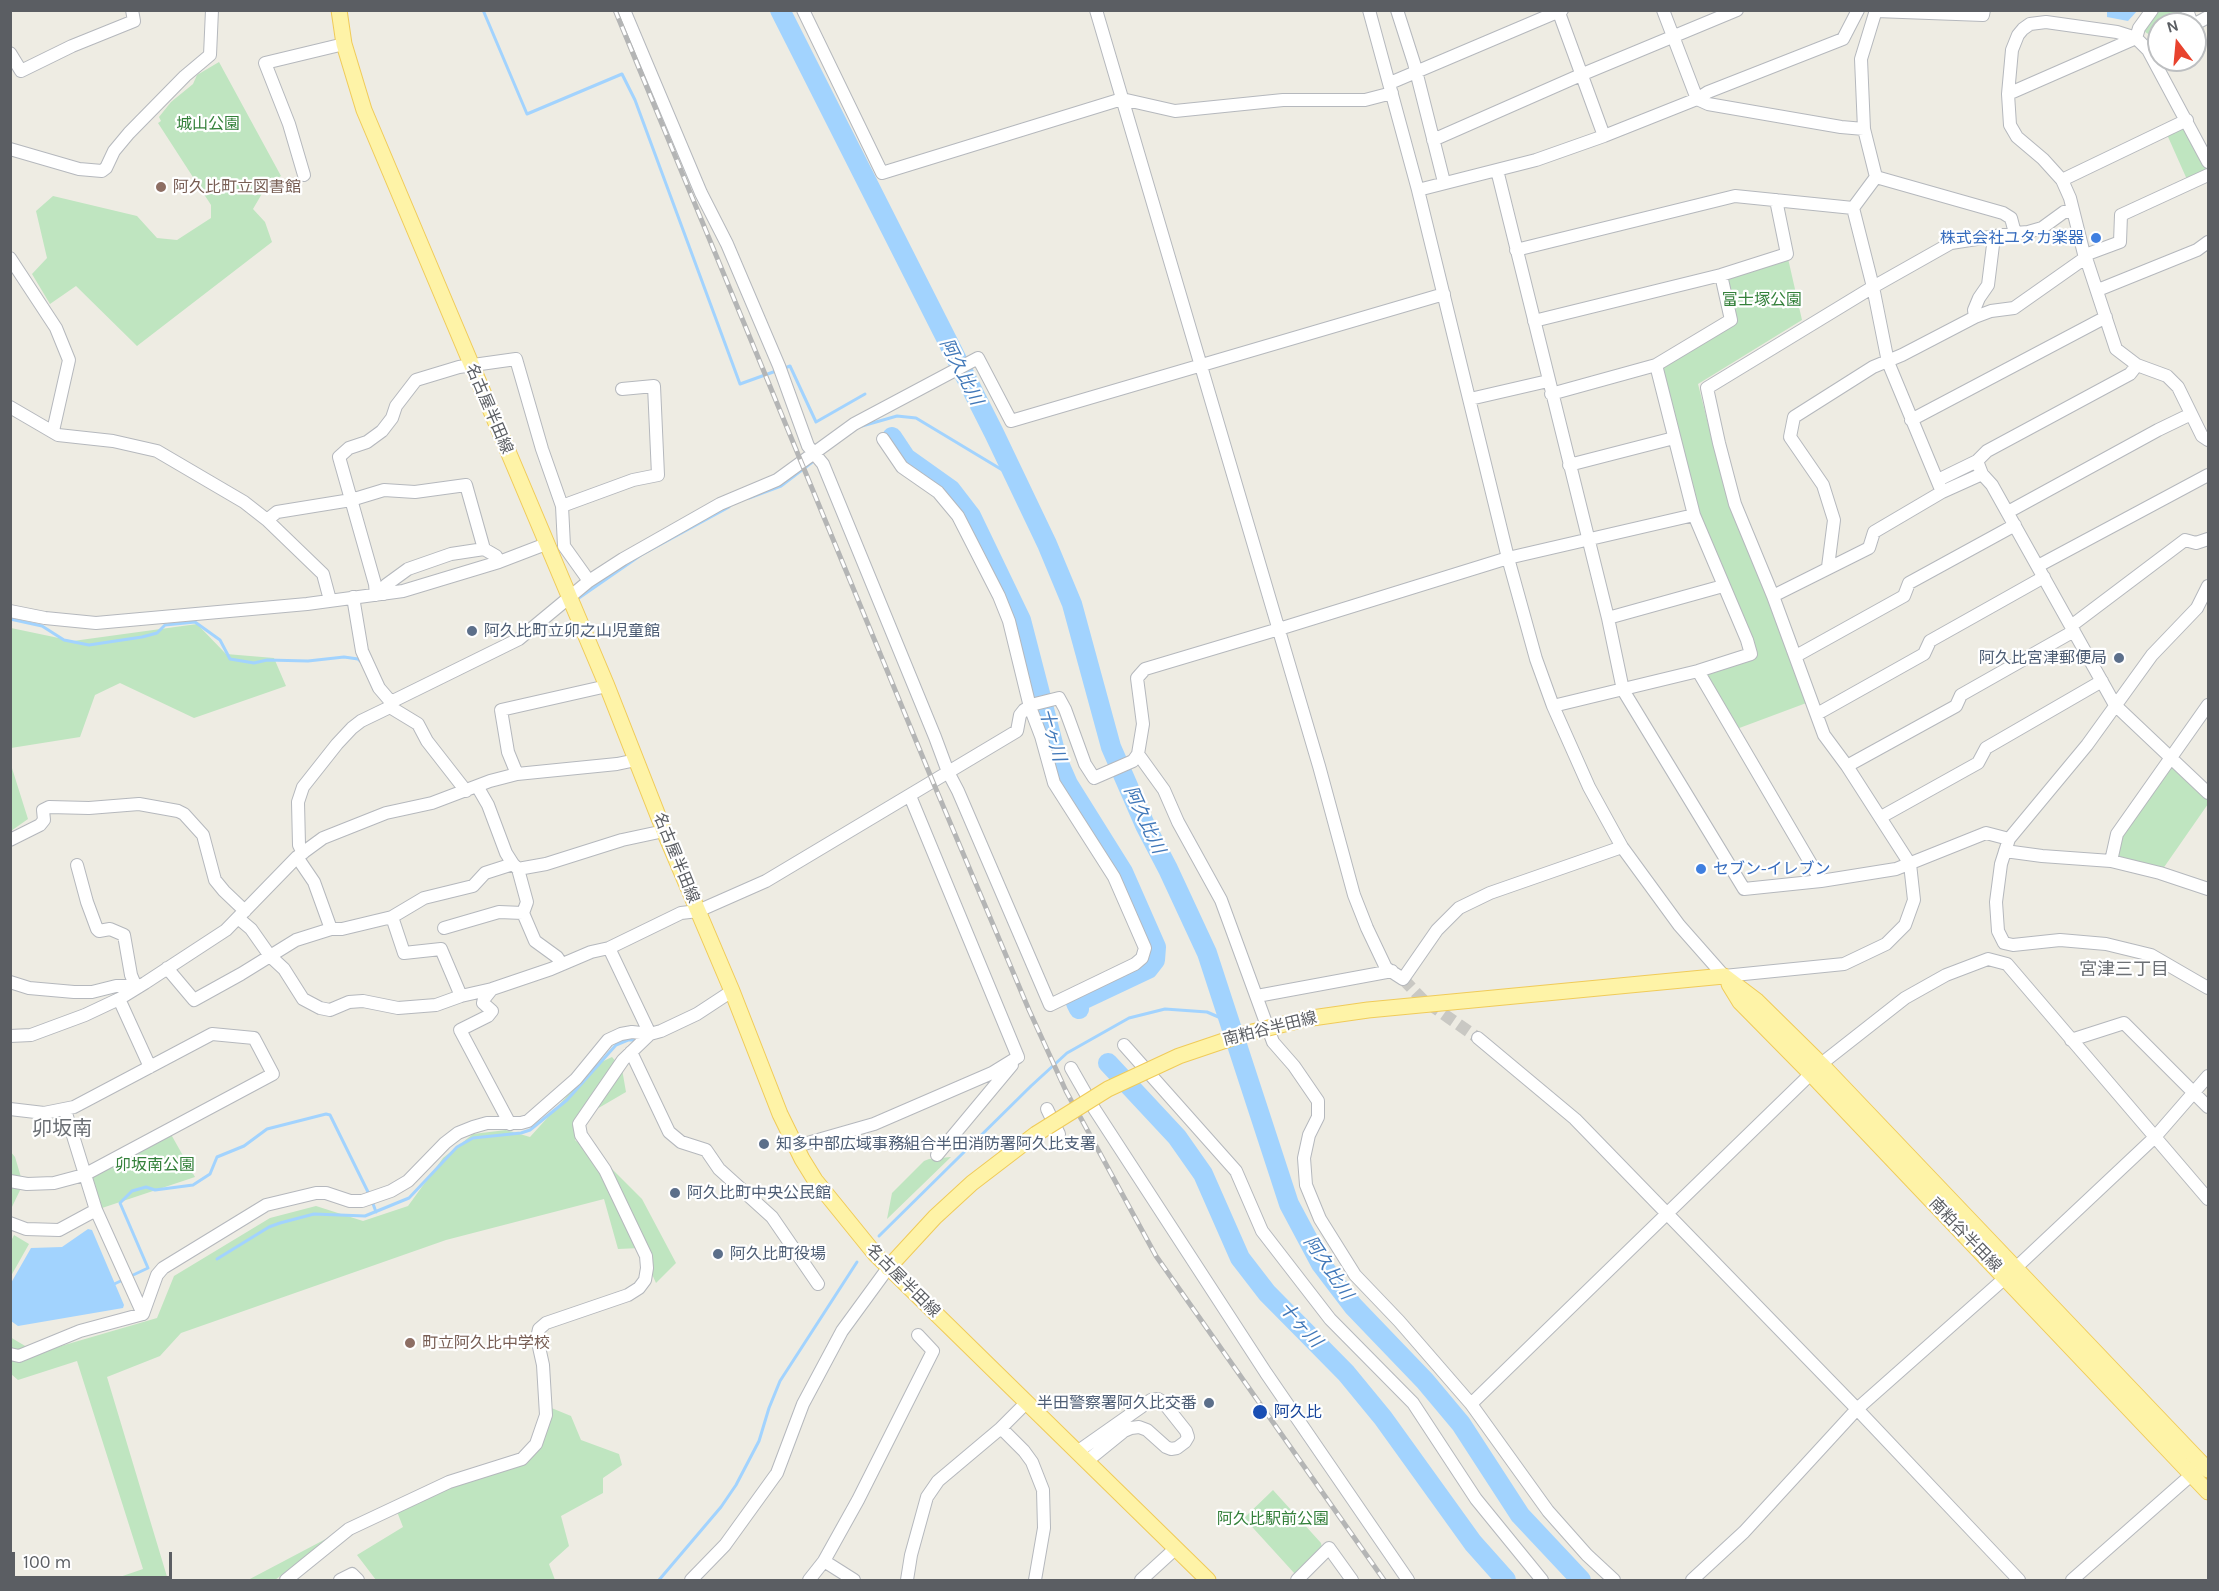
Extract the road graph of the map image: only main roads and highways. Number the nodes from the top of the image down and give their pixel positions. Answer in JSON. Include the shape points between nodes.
{"nodes":[{"id":1,"x":339,"y":10,"type":"edge"},
{"id":2,"x":888,"y":1268,"type":"junction"},
{"id":3,"x":2203,"y":1468,"type":"edge"},
{"id":4,"x":2208,"y":1492,"type":"edge"},
{"id":5,"x":1208,"y":1581,"type":"edge"}],
"edges":[{"from":1,"to":2,"type":"main road","name":"名古屋半田線","via":[[344,44],[364,110],[607,686],[780,1114],[815,1180]]},
{"from":2,"to":3,"type":"main road","name":"南粕谷半田線","bridge":true,"via":[[972,1183],[1036,1134],[1107,1089],[1179,1056],[1305,1019],[1724,976],[1740,1002],[1816,1069]]},
{"from":2,"to":5,"type":"main road","name":"名古屋半田線"},
{"from":3,"to":4,"type":"main road","name":"南粕谷半田線"}]}
